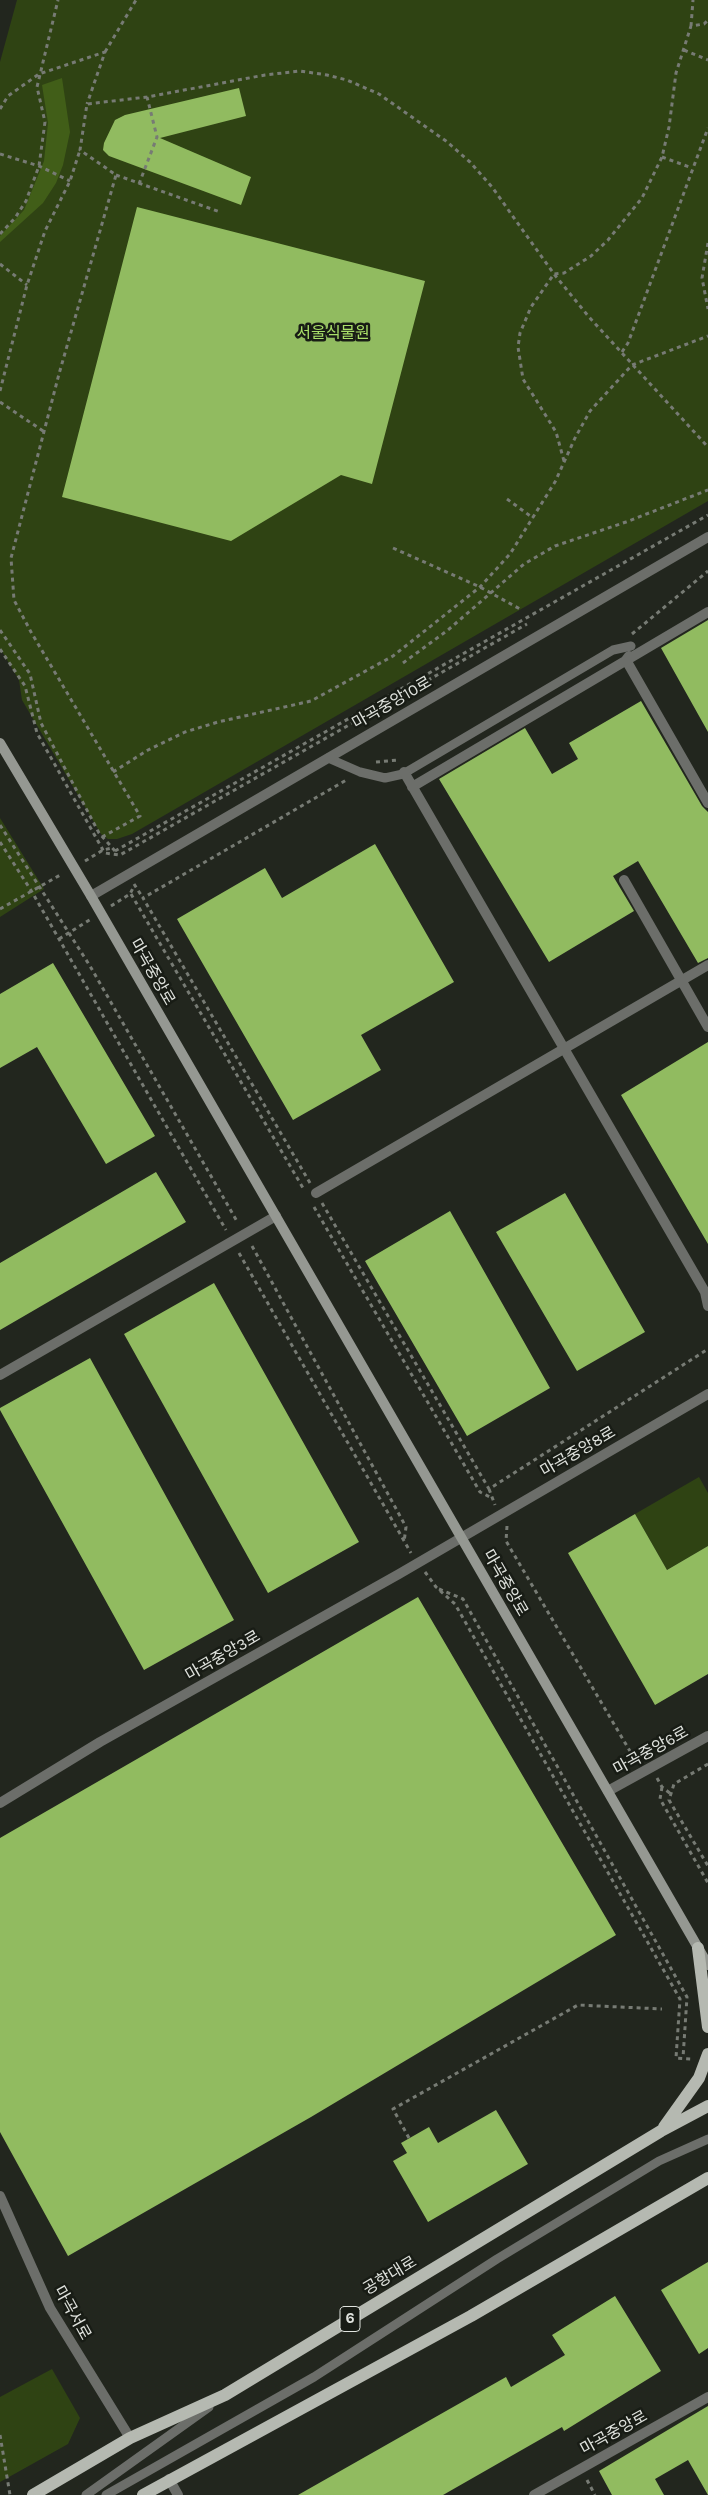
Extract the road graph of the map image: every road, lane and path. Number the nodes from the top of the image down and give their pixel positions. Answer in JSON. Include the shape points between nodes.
{"nodes":[{"id":1,"x":58,"y":0,"type":"edge"},
{"id":2,"x":136,"y":0,"type":"edge"},
{"id":3,"x":692,"y":0,"type":"edge"},
{"id":4,"x":708,"y":20,"type":"edge"},
{"id":5,"x":691,"y":26,"type":"junction"},
{"id":6,"x":684,"y":50,"type":"junction"},
{"id":7,"x":105,"y":52,"type":"junction"},
{"id":8,"x":708,"y":60,"type":"edge"},
{"id":9,"x":39,"y":74,"type":"junction"},
{"id":10,"x":147,"y":97,"type":"junction"},
{"id":11,"x":87,"y":104,"type":"junction"},
{"id":12,"x":0,"y":109,"type":"edge"},
{"id":13,"x":708,"y":128,"type":"edge"},
{"id":14,"x":80,"y":150,"type":"junction"},
{"id":15,"x":0,"y":154,"type":"edge"},
{"id":16,"x":662,"y":156,"type":"junction"},
{"id":17,"x":39,"y":166,"type":"junction"},
{"id":18,"x":692,"y":168,"type":"junction"},
{"id":19,"x":116,"y":175,"type":"junction"},
{"id":20,"x":70,"y":181,"type":"junction"},
{"id":21,"x":139,"y":184,"type":"junction"},
{"id":22,"x":220,"y":212,"type":"dead end"},
{"id":23,"x":0,"y":234,"type":"edge"},
{"id":24,"x":708,"y":244,"type":"edge"},
{"id":25,"x":0,"y":264,"type":"edge"},
{"id":26,"x":554,"y":274,"type":"junction"},
{"id":27,"x":26,"y":285,"type":"junction"},
{"id":28,"x":708,"y":309,"type":"edge"},
{"id":29,"x":708,"y":336,"type":"edge"},
{"id":30,"x":622,"y":352,"type":"junction"},
{"id":31,"x":632,"y":365,"type":"junction"},
{"id":32,"x":0,"y":390,"type":"edge"},
{"id":33,"x":0,"y":402,"type":"edge"},
{"id":34,"x":44,"y":431,"type":"junction"},
{"id":35,"x":708,"y":446,"type":"edge"},
{"id":36,"x":564,"y":461,"type":"junction"},
{"id":37,"x":708,"y":490,"type":"edge"},
{"id":38,"x":507,"y":499,"type":"dead end"},
{"id":39,"x":708,"y":515,"type":"edge"},
{"id":40,"x":533,"y":518,"type":"junction"},
{"id":41,"x":708,"y":521,"type":"edge"},
{"id":42,"x":708,"y":537,"type":"edge"},
{"id":43,"x":393,"y":548,"type":"dead end"},
{"id":44,"x":659,"y":549,"type":"dead end"},
{"id":45,"x":708,"y":571,"type":"edge"},
{"id":46,"x":480,"y":588,"type":"junction"},
{"id":47,"x":492,"y":594,"type":"junction"},
{"id":48,"x":520,"y":609,"type":"dead end"},
{"id":49,"x":708,"y":612,"type":"edge"},
{"id":50,"x":533,"y":621,"type":"dead end"},
{"id":51,"x":0,"y":630,"type":"edge"},
{"id":52,"x":627,"y":636,"type":"dead end"},
{"id":53,"x":0,"y":649,"type":"edge"},
{"id":54,"x":629,"y":654,"type":"junction"},
{"id":55,"x":403,"y":663,"type":"dead end"},
{"id":56,"x":0,"y":743,"type":"edge"},
{"id":57,"x":328,"y":758,"type":"junction"},
{"id":58,"x":403,"y":760,"type":"dead end"},
{"id":59,"x":368,"y":762,"type":"dead end"},
{"id":60,"x":113,"y":772,"type":"junction"},
{"id":61,"x":404,"y":773,"type":"junction"},
{"id":62,"x":412,"y":787,"type":"junction"},
{"id":63,"x":708,"y":803,"type":"edge"},
{"id":64,"x":0,"y":825,"type":"edge"},
{"id":65,"x":102,"y":837,"type":"junction"},
{"id":66,"x":0,"y":842,"type":"edge"},
{"id":67,"x":103,"y":850,"type":"junction"},
{"id":68,"x":114,"y":850,"type":"junction"},
{"id":69,"x":120,"y":855,"type":"junction"},
{"id":70,"x":143,"y":879,"type":"dead end"},
{"id":71,"x":624,"y":880,"type":"dead end"},
{"id":72,"x":32,"y":892,"type":"junction"},
{"id":73,"x":91,"y":896,"type":"junction"},
{"id":74,"x":144,"y":898,"type":"dead end"},
{"id":75,"x":1,"y":908,"type":"edge"},
{"id":76,"x":708,"y":965,"type":"edge"},
{"id":77,"x":681,"y":980,"type":"junction"},
{"id":78,"x":708,"y":1028,"type":"edge"},
{"id":79,"x":563,"y":1048,"type":"junction"},
{"id":80,"x":316,"y":1194,"type":"dead end"},
{"id":81,"x":276,"y":1216,"type":"junction"},
{"id":82,"x":245,"y":1234,"type":"junction"},
{"id":83,"x":232,"y":1241,"type":"junction"},
{"id":84,"x":706,"y":1291,"type":"edge"},
{"id":85,"x":708,"y":1306,"type":"edge"},
{"id":86,"x":0,"y":1376,"type":"edge"},
{"id":87,"x":708,"y":1394,"type":"edge"},
{"id":88,"x":489,"y":1489,"type":"dead end"},
{"id":89,"x":490,"y":1497,"type":"dead end"},
{"id":90,"x":512,"y":1531,"type":"dead end"},
{"id":91,"x":462,"y":1537,"type":"junction"},
{"id":92,"x":708,"y":1736,"type":"edge"},
{"id":93,"x":634,"y":1758,"type":"dead end"},
{"id":94,"x":708,"y":1764,"type":"edge"},
{"id":95,"x":608,"y":1792,"type":"junction"},
{"id":96,"x":671,"y":1794,"type":"junction"},
{"id":97,"x":0,"y":1803,"type":"edge"},
{"id":98,"x":708,"y":1866,"type":"edge"},
{"id":99,"x":708,"y":1883,"type":"edge"},
{"id":100,"x":703,"y":1952,"type":"edge"},
{"id":101,"x":708,"y":1965,"type":"edge"},
{"id":102,"x":662,"y":2009,"type":"dead end"},
{"id":103,"x":708,"y":2027,"type":"edge"},
{"id":104,"x":708,"y":2054,"type":"edge"},
{"id":105,"x":683,"y":2058,"type":"joint"},
{"id":106,"x":708,"y":2106,"type":"edge"},
{"id":107,"x":661,"y":2131,"type":"junction"},
{"id":108,"x":409,"y":2138,"type":"dead end"},
{"id":109,"x":708,"y":2139,"type":"edge"},
{"id":110,"x":708,"y":2178,"type":"edge"},
{"id":111,"x":708,"y":2188,"type":"edge"},
{"id":112,"x":681,"y":2194,"type":"junction"},
{"id":113,"x":0,"y":2196,"type":"edge"},
{"id":114,"x":225,"y":2395,"type":"junction"},
{"id":115,"x":708,"y":2397,"type":"edge"},
{"id":116,"x":0,"y":2435,"type":"edge"},
{"id":117,"x":130,"y":2438,"type":"junction"},
{"id":118,"x":169,"y":2479,"type":"junction"},
{"id":119,"x":10,"y":2495,"type":"edge"},
{"id":120,"x":33,"y":2495,"type":"edge"},
{"id":121,"x":86,"y":2495,"type":"edge"},
{"id":122,"x":106,"y":2495,"type":"edge"},
{"id":123,"x":143,"y":2495,"type":"edge"},
{"id":124,"x":178,"y":2495,"type":"edge"},
{"id":125,"x":534,"y":2495,"type":"edge"}],
"edges":[{"from":1,"to":9,"type":"path"},
{"from":2,"to":7,"type":"path"},
{"from":3,"to":5,"type":"path"},
{"from":4,"to":5,"type":"path"},
{"from":5,"to":6,"type":"path"},
{"from":6,"to":8,"type":"path"},
{"from":6,"to":16,"type":"path","via":[[676,74]]},
{"from":7,"to":9,"type":"path"},
{"from":7,"to":11,"type":"path"},
{"from":9,"to":12,"type":"path","via":[[8,96]]},
{"from":9,"to":17,"type":"path","via":[[37,88],[45,122]]},
{"from":10,"to":11,"type":"path"},
{"from":10,"to":21,"type":"path","via":[[156,137]]},
{"from":10,"to":26,"type":"path","via":[[265,74],[300,72],[327,74],[347,80],[379,94],[412,116],[470,162],[492,187]]},
{"from":11,"to":14,"type":"path"},
{"from":13,"to":18,"type":"path"},
{"from":14,"to":19,"type":"path"},
{"from":14,"to":20,"type":"path"},
{"from":15,"to":17,"type":"path"},
{"from":16,"to":18,"type":"path"},
{"from":16,"to":26,"type":"path","via":[[642,198],[608,240],[571,269]]},
{"from":17,"to":20,"type":"path"},
{"from":17,"to":23,"type":"path","via":[[26,201]]},
{"from":18,"to":30,"type":"path"},
{"from":19,"to":21,"type":"path"},
{"from":19,"to":34,"type":"path"},
{"from":20,"to":27,"type":"path","via":[[45,231]]},
{"from":21,"to":22,"type":"path"},
{"from":24,"to":28,"type":"path","via":[[702,278]]},
{"from":25,"to":27,"type":"path"},
{"from":26,"to":30,"type":"path"},
{"from":26,"to":36,"type":"path","via":[[524,321],[518,347],[522,379],[556,432]]},
{"from":27,"to":32,"type":"path"},
{"from":29,"to":31,"type":"path"},
{"from":30,"to":31,"type":"path"},
{"from":31,"to":35,"type":"path"},
{"from":31,"to":36,"type":"path","via":[[590,411]]},
{"from":33,"to":34,"type":"path"},
{"from":34,"to":60,"type":"path","via":[[11,558],[14,600]]},
{"from":36,"to":40,"type":"path"},
{"from":37,"to":47,"type":"path","via":[[555,546],[524,564]]},
{"from":38,"to":40,"type":"path"},
{"from":39,"to":68,"type":"path"},
{"from":40,"to":46,"type":"path","via":[[510,554]]},
{"from":41,"to":44,"type":"path"},
{"from":42,"to":57,"type":"street","name":"마곡중앙10로"},
{"from":43,"to":46,"type":"path"},
{"from":45,"to":52,"type":"path","via":[[636,632]]},
{"from":46,"to":47,"type":"path"},
{"from":46,"to":60,"type":"path","via":[[392,656],[311,702],[185,732]]},
{"from":47,"to":48,"type":"path"},
{"from":47,"to":55,"type":"path"},
{"from":49,"to":54,"type":"street"},
{"from":50,"to":69,"type":"path"},
{"from":51,"to":65,"type":"path","via":[[30,674],[41,723]]},
{"from":53,"to":67,"type":"path","via":[[25,686],[37,732]]},
{"from":54,"to":61,"type":"lane","via":[[608,654]]},
{"from":54,"to":62,"type":"street"},
{"from":54,"to":63,"type":"street"},
{"from":56,"to":73,"type":"main road","name":"마곡중앙로"},
{"from":57,"to":61,"type":"lane","via":[[360,772],[385,778]]},
{"from":57,"to":73,"type":"street","name":"마곡중앙10로"},
{"from":58,"to":59,"type":"path"},
{"from":60,"to":65,"type":"path","via":[[140,816]]},
{"from":61,"to":62,"type":"street"},
{"from":62,"to":79,"type":"street"},
{"from":64,"to":82,"type":"path","via":[[90,966]]},
{"from":65,"to":68,"type":"path"},
{"from":66,"to":72,"type":"path"},
{"from":67,"to":68,"type":"path"},
{"from":67,"to":69,"type":"path"},
{"from":68,"to":69,"type":"path"},
{"from":70,"to":74,"type":"path","via":[[134,884]]},
{"from":71,"to":77,"type":"street"},
{"from":72,"to":75,"type":"path"},
{"from":72,"to":83,"type":"path"},
{"from":73,"to":81,"type":"main road","name":"마곡중앙로"},
{"from":76,"to":77,"type":"street"},
{"from":77,"to":78,"type":"street"},
{"from":77,"to":79,"type":"street"},
{"from":79,"to":80,"type":"street"},
{"from":79,"to":84,"type":"street"},
{"from":81,"to":82,"type":"street"},
{"from":81,"to":91,"type":"main road","name":"마곡중앙로"},
{"from":82,"to":83,"type":"street"},
{"from":82,"to":83,"type":"path","via":[[406,1528],[404,1543]]},
{"from":83,"to":86,"type":"street"},
{"from":84,"to":85,"type":"street"},
{"from":87,"to":91,"type":"street","name":"마곡중앙8로"},
{"from":88,"to":89,"type":"path"},
{"from":90,"to":93,"type":"path","via":[[507,1526],[506,1541]]},
{"from":91,"to":95,"type":"main road","name":"마곡중앙로"},
{"from":91,"to":97,"type":"street","name":"마곡중앙3로","via":[[100,1742]]},
{"from":92,"to":95,"type":"street","name":"마곡중앙6로"},
{"from":94,"to":96,"type":"path","via":[[674,1784]]},
{"from":95,"to":100,"type":"main road","name":"마곡중앙로"},
{"from":96,"to":98,"type":"path","via":[[668,1800]]},
{"from":96,"to":99,"type":"path","via":[[662,1787],[660,1800]]},
{"from":100,"to":101,"type":"main road","name":"마곡중앙로"},
{"from":100,"to":103,"type":"main road"},
{"from":102,"to":108,"type":"path","via":[[578,2005],[393,2109]]},
{"from":104,"to":107,"type":"main road","via":[[699,2078]]},
{"from":105,"to":105,"type":"path","via":[[687,1997],[463,1599],[436,1587],[455,1604],[680,1999],[676,2058]]},
{"from":106,"to":107,"type":"main road","name":"공항대로","number":"6"},
{"from":107,"to":114,"type":"main road","name":"공항대로","number":"6"},
{"from":109,"to":122,"type":"lane","via":[[660,2161],[497,2259],[314,2378]]},
{"from":110,"to":112,"type":"main road"},
{"from":111,"to":112,"type":"main road"},
{"from":112,"to":118,"type":"main road","via":[[471,2316]]},
{"from":113,"to":117,"type":"street","name":"마곡서로","via":[[50,2308]]},
{"from":114,"to":117,"type":"main road","name":"공항대로","number":"6"},
{"from":114,"to":121,"type":"lane"},
{"from":115,"to":125,"type":"street","name":"마곡중앙로"},
{"from":116,"to":119,"type":"path"},
{"from":117,"to":120,"type":"main road","name":"공항대로","number":"6"},
{"from":118,"to":123,"type":"main road"},
{"from":118,"to":124,"type":"street"}]}
